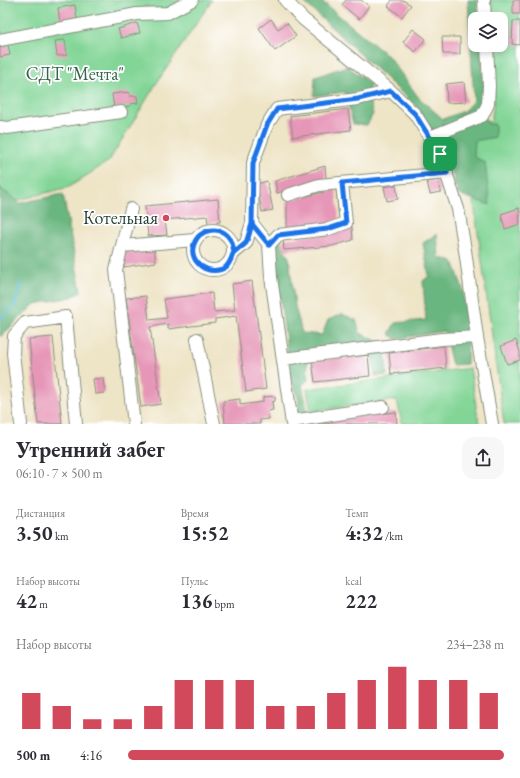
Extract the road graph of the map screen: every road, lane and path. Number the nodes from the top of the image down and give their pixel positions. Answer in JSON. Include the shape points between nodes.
{"nodes":[{"id":1,"x":192,"y":0,"type":"edge"},
{"id":2,"x":285,"y":0,"type":"edge"},
{"id":3,"x":484,"y":0,"type":"edge"},
{"id":4,"x":485,"y":12,"type":"edge"},
{"id":5,"x":0,"y":40,"type":"edge"},
{"id":6,"x":487,"y":52,"type":"edge"},
{"id":7,"x":391,"y":91,"type":"junction"},
{"id":8,"x":121,"y":112,"type":"dead end"},
{"id":9,"x":0,"y":127,"type":"edge"},
{"id":10,"x":430,"y":137,"type":"junction"},
{"id":11,"x":447,"y":173,"type":"junction"},
{"id":12,"x":342,"y":183,"type":"junction"},
{"id":13,"x":288,"y":195,"type":"dead end"},
{"id":14,"x":131,"y":209,"type":"dead end"},
{"id":15,"x":252,"y":224,"type":"junction"},
{"id":16,"x":195,"y":240,"type":"junction"},
{"id":17,"x":269,"y":245,"type":"junction"},
{"id":18,"x":122,"y":246,"type":"junction"},
{"id":19,"x":234,"y":253,"type":"junction"},
{"id":20,"x":477,"y":338,"type":"junction"},
{"id":21,"x":197,"y":339,"type":"dead end"},
{"id":22,"x":283,"y":359,"type":"junction"},
{"id":23,"x":383,"y":407,"type":"dead end"},
{"id":24,"x":292,"y":423,"type":"edge"},
{"id":25,"x":21,"y":424,"type":"edge"},
{"id":26,"x":76,"y":424,"type":"edge"},
{"id":27,"x":134,"y":424,"type":"edge"},
{"id":28,"x":214,"y":424,"type":"edge"},
{"id":29,"x":492,"y":424,"type":"edge"}],
"edges":[{"from":1,"to":5,"type":"street","via":[[168,13],[137,14]]},
{"from":2,"to":7,"type":"street","via":[[303,19]]},
{"from":3,"to":4,"type":"street"},
{"from":6,"to":10,"type":"street","via":[[489,92],[488,104],[482,116]]},
{"from":7,"to":10,"type":"street","via":[[415,114]]},
{"from":7,"to":15,"type":"street","via":[[358,99],[277,109],[267,125],[253,163]]},
{"from":8,"to":9,"type":"street"},
{"from":10,"to":11,"type":"street"},
{"from":11,"to":12,"type":"street"},
{"from":11,"to":20,"type":"street","via":[[458,209]]},
{"from":12,"to":13,"type":"street","via":[[319,185]]},
{"from":12,"to":17,"type":"street","via":[[346,223],[328,229],[278,235]]},
{"from":14,"to":18,"type":"street"},
{"from":15,"to":17,"type":"street"},
{"from":15,"to":19,"type":"street","via":[[246,243]]},
{"from":16,"to":18,"type":"street"},
{"from":16,"to":19,"type":"street","via":[[208,230],[224,232],[232,242]]},
{"from":16,"to":19,"type":"street","via":[[192,247],[196,263],[210,271],[225,267]]},
{"from":17,"to":22,"type":"street"},
{"from":18,"to":27,"type":"street","via":[[116,270]]},
{"from":20,"to":22,"type":"street","via":[[442,339]]},
{"from":20,"to":29,"type":"street"},
{"from":21,"to":28,"type":"street"},
{"from":22,"to":24,"type":"street"},
{"from":23,"to":24,"type":"street"},
{"from":25,"to":26,"type":"street","via":[[13,353],[14,336],[25,323],[66,317]]}]}
